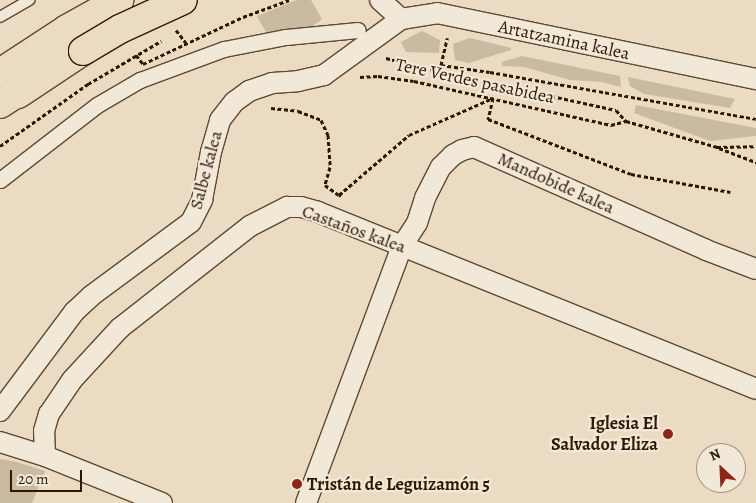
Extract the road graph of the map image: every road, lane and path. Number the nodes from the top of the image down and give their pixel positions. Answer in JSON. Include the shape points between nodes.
{"nodes":[{"id":1,"x":29,"y":0,"type":"edge"},
{"id":2,"x":119,"y":0,"type":"edge"},
{"id":3,"x":183,"y":0,"type":"edge"},
{"id":4,"x":289,"y":0,"type":"edge"},
{"id":5,"x":380,"y":0,"type":"edge"},
{"id":6,"x":0,"y":17,"type":"edge"},
{"id":7,"x":401,"y":19,"type":"junction"},
{"id":8,"x":183,"y":29,"type":"dead end"},
{"id":9,"x":358,"y":30,"type":"dead end"},
{"id":10,"x":175,"y":33,"type":"dead end"},
{"id":11,"x":167,"y":38,"type":"dead end"},
{"id":12,"x":446,"y":41,"type":"dead end"},
{"id":13,"x":136,"y":55,"type":"junction"},
{"id":14,"x":382,"y":57,"type":"dead end"},
{"id":15,"x":441,"y":65,"type":"junction"},
{"id":16,"x":437,"y":71,"type":"junction"},
{"id":17,"x":0,"y":73,"type":"edge"},
{"id":18,"x":356,"y":78,"type":"dead end"},
{"id":19,"x":756,"y":79,"type":"edge"},
{"id":20,"x":37,"y":80,"type":"junction"},
{"id":21,"x":494,"y":98,"type":"junction"},
{"id":22,"x":284,"y":102,"type":"dead end"},
{"id":23,"x":0,"y":104,"type":"edge"},
{"id":24,"x":0,"y":108,"type":"edge"},
{"id":25,"x":756,"y":119,"type":"edge"},
{"id":26,"x":626,"y":121,"type":"junction"},
{"id":27,"x":0,"y":146,"type":"edge"},
{"id":28,"x":756,"y":146,"type":"edge"},
{"id":29,"x":717,"y":147,"type":"junction"},
{"id":30,"x":756,"y":162,"type":"edge"},
{"id":31,"x":0,"y":180,"type":"edge"},
{"id":32,"x":730,"y":192,"type":"dead end"},
{"id":33,"x":339,"y":194,"type":"junction"},
{"id":34,"x":344,"y":197,"type":"dead end"},
{"id":35,"x":402,"y":246,"type":"junction"},
{"id":36,"x":756,"y":269,"type":"edge"},
{"id":37,"x":756,"y":389,"type":"edge"},
{"id":38,"x":0,"y":411,"type":"edge"},
{"id":39,"x":0,"y":442,"type":"edge"},
{"id":40,"x":45,"y":456,"type":"junction"},
{"id":41,"x":162,"y":503,"type":"edge"},
{"id":42,"x":306,"y":503,"type":"edge"}],
"edges":[{"from":1,"to":6,"type":"lane"},
{"from":2,"to":17,"type":"main road"},
{"from":3,"to":20,"type":"main road","bridge":true,"via":[[120,29]]},
{"from":4,"to":13,"type":"path","bridge":true,"via":[[225,25],[143,64]]},
{"from":5,"to":7,"type":"street"},
{"from":7,"to":19,"type":"street","name":"Artatzamina kalea","via":[[437,13]]},
{"from":7,"to":38,"type":"street","name":"Salbe kalea","via":[[324,75],[298,82],[272,83],[234,102],[220,120],[202,200],[191,222],[74,312]]},
{"from":8,"to":10,"type":"path"},
{"from":9,"to":31,"type":"street","via":[[286,37],[224,49],[140,80],[98,105]]},
{"from":11,"to":13,"type":"path","bridge":true},
{"from":12,"to":15,"type":"path"},
{"from":13,"to":27,"type":"path","bridge":true,"via":[[88,84]]},
{"from":14,"to":16,"type":"path"},
{"from":15,"to":16,"type":"path"},
{"from":15,"to":25,"type":"path"},
{"from":16,"to":26,"type":"path","via":[[616,110]]},
{"from":18,"to":21,"type":"path","name":"Tere Verdes pasabidea","via":[[378,76],[414,80]]},
{"from":20,"to":23,"type":"main road"},
{"from":20,"to":24,"type":"main road"},
{"from":21,"to":26,"type":"path","name":"Tere Verdes pasabidea","via":[[611,124]]},
{"from":21,"to":32,"type":"path","via":[[488,119],[631,174]]},
{"from":21,"to":33,"type":"path","via":[[409,134]]},
{"from":22,"to":33,"type":"path","via":[[267,107],[298,111],[321,120],[328,135],[330,167],[325,185]]},
{"from":26,"to":29,"type":"path","name":"Tere Verdes pasabidea"},
{"from":28,"to":29,"type":"path","name":"Tere Verdes pasabidea"},
{"from":29,"to":30,"type":"path","name":"Tere Verdes pasabidea"},
{"from":33,"to":34,"type":"path"},
{"from":35,"to":36,"type":"street","name":"Mandobide kalea","via":[[417,223],[441,166],[453,155],[474,147]]},
{"from":35,"to":37,"type":"street","name":"Castaños kalea"},
{"from":35,"to":40,"type":"street","name":"Castaños kalea","via":[[301,207],[287,207],[272,213],[250,226],[120,328],[72,380],[48,414],[44,431]]},
{"from":35,"to":42,"type":"street"},
{"from":39,"to":40,"type":"street"},
{"from":40,"to":41,"type":"street"}]}
